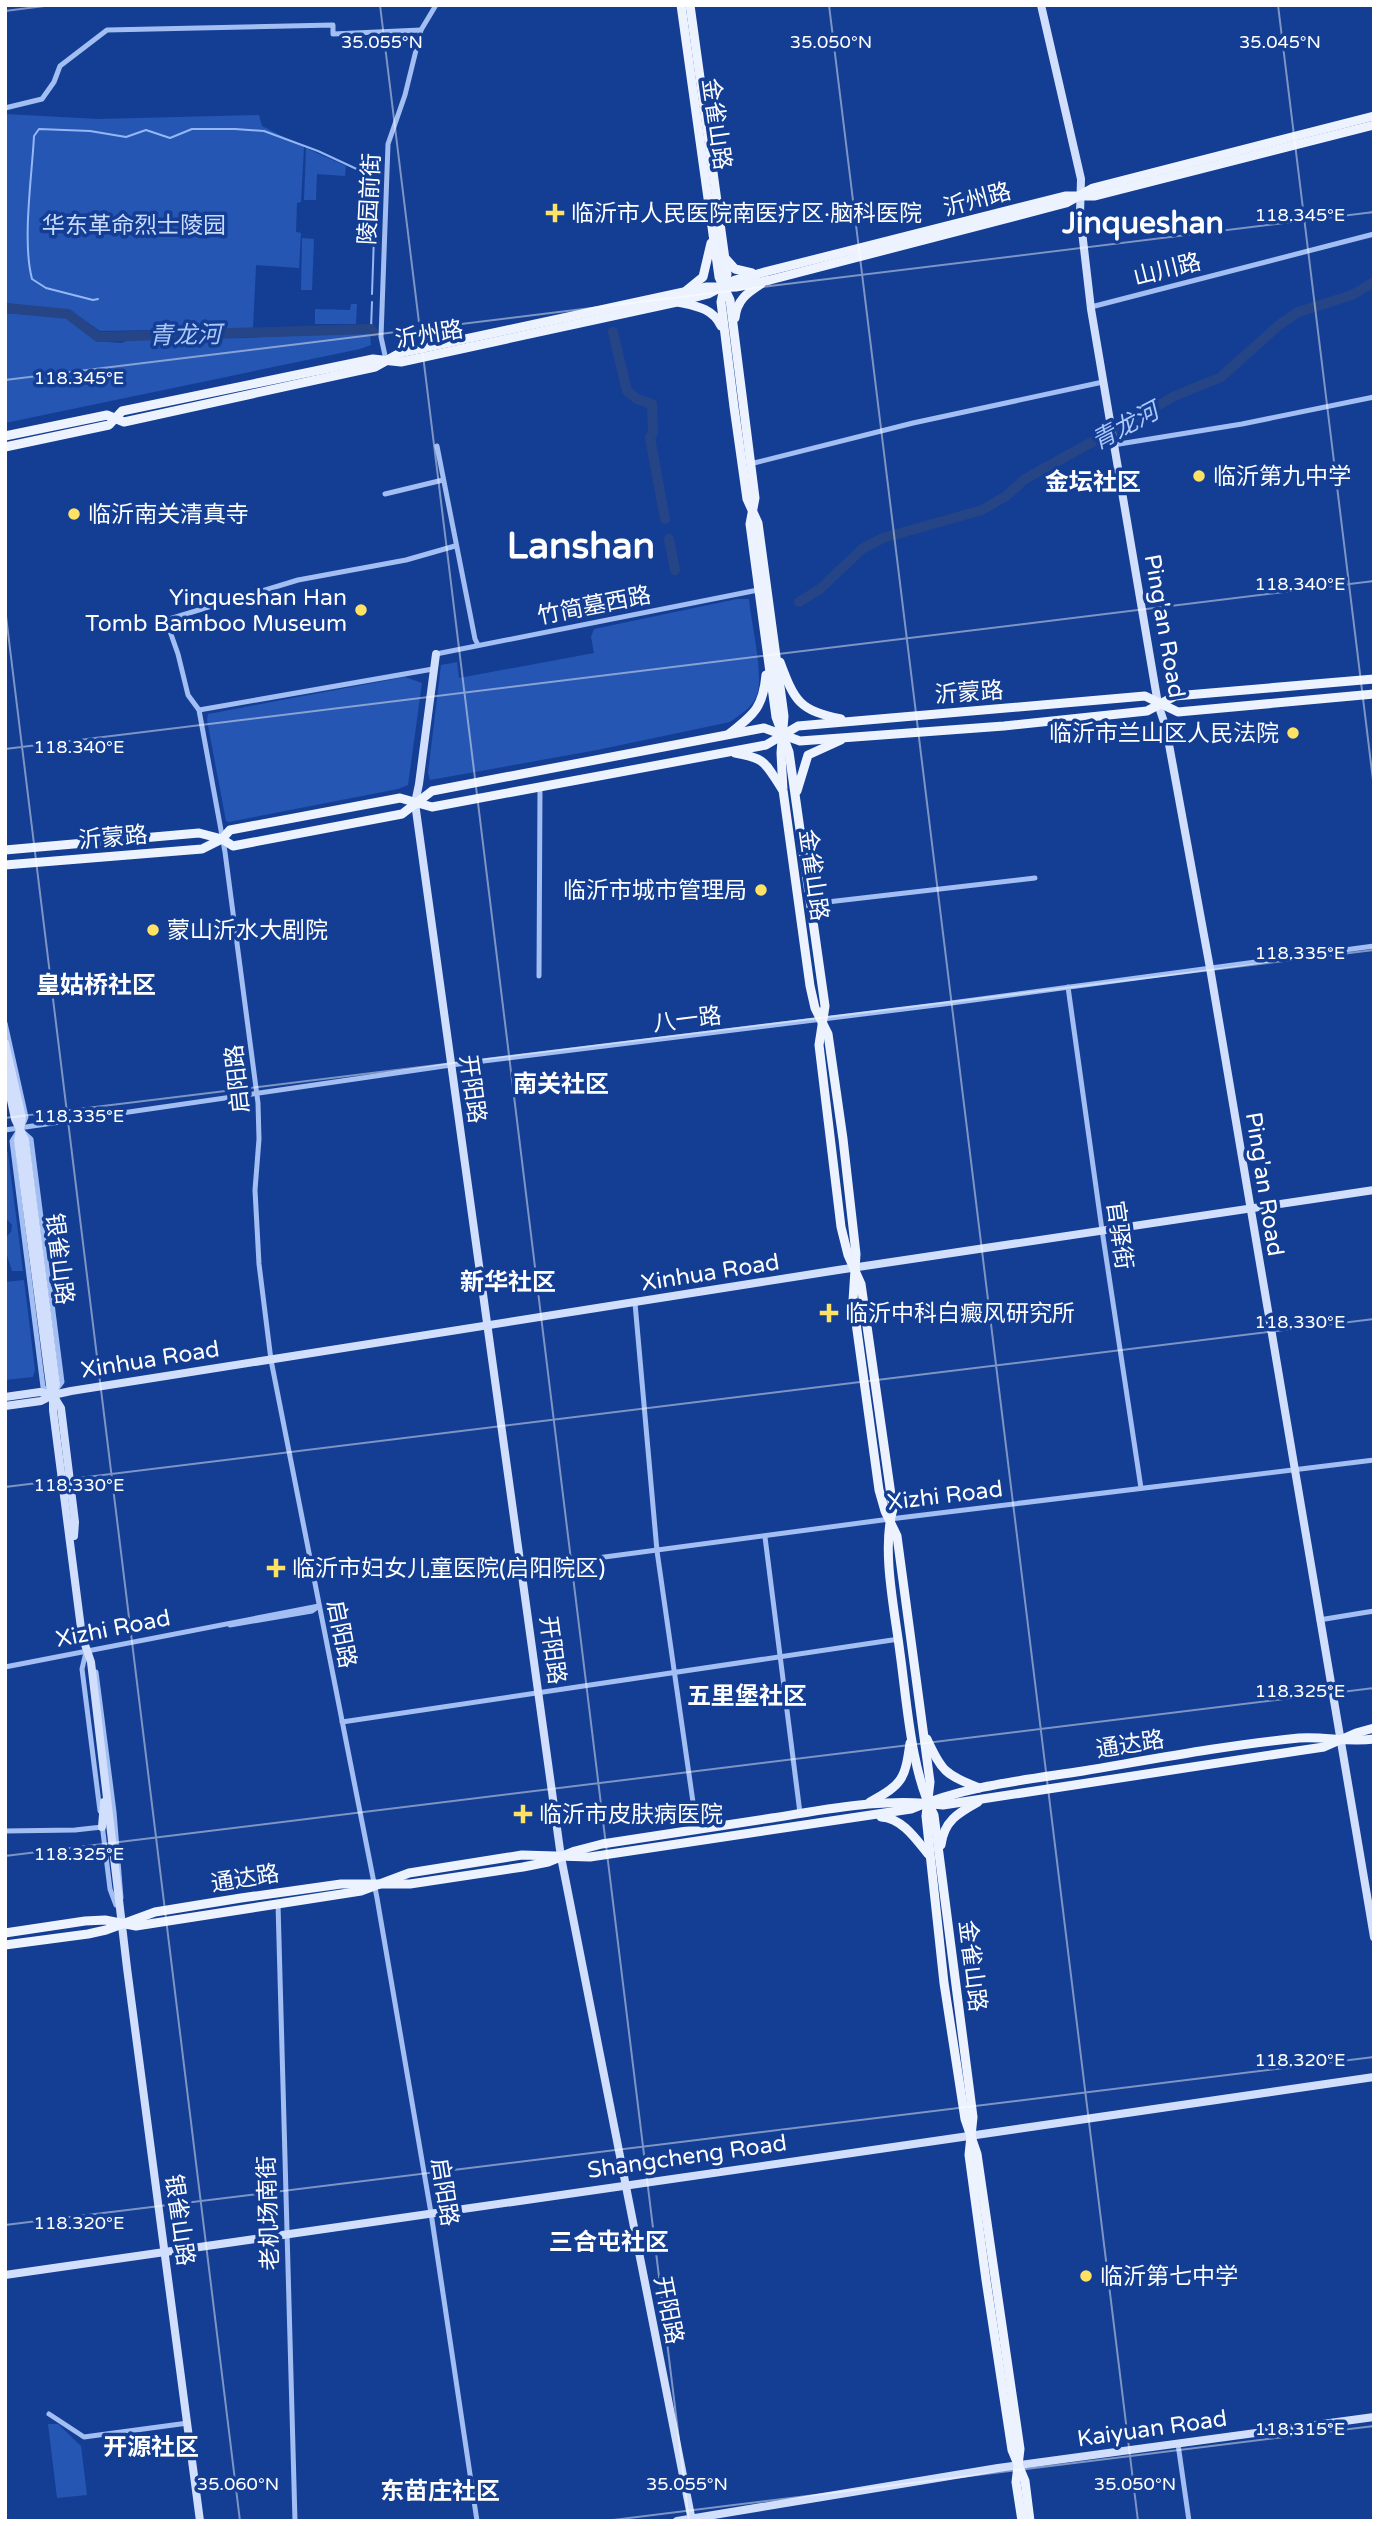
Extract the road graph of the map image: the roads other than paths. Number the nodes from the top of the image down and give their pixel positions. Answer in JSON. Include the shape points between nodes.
{"nodes":[{"id":1,"x":436,"y":5,"type":"edge"},
{"id":2,"x":681,"y":5,"type":"edge"},
{"id":3,"x":690,"y":5,"type":"edge"},
{"id":4,"x":1041,"y":5,"type":"edge"},
{"id":5,"x":421,"y":30,"type":"junction"},
{"id":6,"x":5,"y":108,"type":"edge"},
{"id":7,"x":1374,"y":116,"type":"edge"},
{"id":8,"x":1374,"y":125,"type":"edge"},
{"id":9,"x":1081,"y":195,"type":"junction"},
{"id":10,"x":712,"y":234,"type":"junction"},
{"id":11,"x":1374,"y":234,"type":"edge"},
{"id":12,"x":725,"y":258,"type":"junction"},
{"id":13,"x":761,"y":273,"type":"junction"},
{"id":14,"x":769,"y":280,"type":"junction"},
{"id":15,"x":723,"y":288,"type":"junction"},
{"id":16,"x":684,"y":292,"type":"junction"},
{"id":17,"x":677,"y":302,"type":"junction"},
{"id":18,"x":1091,"y":307,"type":"junction"},
{"id":19,"x":726,"y":337,"type":"junction"},
{"id":20,"x":735,"y":344,"type":"junction"},
{"id":21,"x":386,"y":360,"type":"junction"},
{"id":22,"x":1103,"y":382,"type":"junction"},
{"id":23,"x":1374,"y":397,"type":"edge"},
{"id":24,"x":116,"y":419,"type":"junction"},
{"id":25,"x":5,"y":436,"type":"edge"},
{"id":26,"x":1113,"y":441,"type":"junction"},
{"id":27,"x":437,"y":446,"type":"dead end"},
{"id":28,"x":5,"y":447,"type":"edge"},
{"id":29,"x":750,"y":464,"type":"junction"},
{"id":30,"x":443,"y":480,"type":"junction"},
{"id":31,"x":385,"y":494,"type":"dead end"},
{"id":32,"x":753,"y":509,"type":"junction"},
{"id":33,"x":455,"y":547,"type":"junction"},
{"id":34,"x":758,"y":590,"type":"junction"},
{"id":35,"x":478,"y":645,"type":"junction"},
{"id":36,"x":771,"y":650,"type":"junction"},
{"id":37,"x":436,"y":654,"type":"joint"},
{"id":38,"x":433,"y":669,"type":"junction"},
{"id":39,"x":1374,"y":679,"type":"edge"},
{"id":40,"x":1374,"y":694,"type":"edge"},
{"id":41,"x":1158,"y":704,"type":"junction"},
{"id":42,"x":199,"y":710,"type":"junction"},
{"id":43,"x":850,"y":721,"type":"junction"},
{"id":44,"x":782,"y":734,"type":"junction"},
{"id":45,"x":727,"y":735,"type":"junction"},
{"id":46,"x":848,"y":737,"type":"junction"},
{"id":47,"x":726,"y":752,"type":"junction"},
{"id":48,"x":540,"y":787,"type":"junction"},
{"id":49,"x":783,"y":790,"type":"junction"},
{"id":50,"x":795,"y":796,"type":"junction"},
{"id":51,"x":415,"y":803,"type":"junction"},
{"id":52,"x":222,"y":839,"type":"junction"},
{"id":53,"x":5,"y":850,"type":"edge"},
{"id":54,"x":5,"y":865,"type":"edge"},
{"id":55,"x":1035,"y":878,"type":"dead end"},
{"id":56,"x":810,"y":904,"type":"junction"},
{"id":57,"x":1374,"y":946,"type":"edge"},
{"id":58,"x":1210,"y":968,"type":"junction"},
{"id":59,"x":540,"y":976,"type":"dead end"},
{"id":60,"x":1068,"y":987,"type":"junction"},
{"id":61,"x":822,"y":1019,"type":"junction"},
{"id":62,"x":5,"y":1023,"type":"edge"},
{"id":63,"x":5,"y":1043,"type":"edge"},
{"id":64,"x":451,"y":1065,"type":"junction"},
{"id":65,"x":5,"y":1072,"type":"edge"},
{"id":66,"x":5,"y":1091,"type":"edge"},
{"id":67,"x":257,"y":1094,"type":"junction"},
{"id":68,"x":20,"y":1129,"type":"junction"},
{"id":69,"x":5,"y":1130,"type":"edge"},
{"id":70,"x":1374,"y":1189,"type":"edge"},
{"id":71,"x":1250,"y":1208,"type":"junction"},
{"id":72,"x":1101,"y":1230,"type":"junction"},
{"id":73,"x":854,"y":1267,"type":"junction"},
{"id":74,"x":635,"y":1303,"type":"junction"},
{"id":75,"x":486,"y":1326,"type":"junction"},
{"id":76,"x":271,"y":1360,"type":"junction"},
{"id":77,"x":53,"y":1395,"type":"junction"},
{"id":78,"x":5,"y":1397,"type":"edge"},
{"id":79,"x":5,"y":1406,"type":"edge"},
{"id":80,"x":1374,"y":1460,"type":"edge"},
{"id":81,"x":1294,"y":1469,"type":"junction"},
{"id":82,"x":1141,"y":1488,"type":"junction"},
{"id":83,"x":890,"y":1519,"type":"junction"},
{"id":84,"x":765,"y":1537,"type":"junction"},
{"id":85,"x":657,"y":1551,"type":"junction"},
{"id":86,"x":522,"y":1568,"type":"junction"},
{"id":87,"x":319,"y":1606,"type":"junction"},
{"id":88,"x":1374,"y":1611,"type":"edge"},
{"id":89,"x":1319,"y":1620,"type":"junction"},
{"id":90,"x":899,"y":1639,"type":"junction"},
{"id":91,"x":86,"y":1651,"type":"junction"},
{"id":92,"x":779,"y":1656,"type":"junction"},
{"id":93,"x":5,"y":1667,"type":"edge"},
{"id":94,"x":674,"y":1672,"type":"junction"},
{"id":95,"x":539,"y":1691,"type":"junction"},
{"id":96,"x":342,"y":1722,"type":"junction"},
{"id":97,"x":923,"y":1728,"type":"junction"},
{"id":98,"x":1374,"y":1728,"type":"edge"},
{"id":99,"x":911,"y":1734,"type":"junction"},
{"id":100,"x":1374,"y":1739,"type":"edge"},
{"id":101,"x":1340,"y":1741,"type":"junction"},
{"id":102,"x":979,"y":1788,"type":"junction"},
{"id":103,"x":986,"y":1798,"type":"junction"},
{"id":104,"x":105,"y":1800,"type":"junction"},
{"id":105,"x":927,"y":1802,"type":"junction"},
{"id":106,"x":867,"y":1803,"type":"junction"},
{"id":107,"x":114,"y":1812,"type":"junction"},
{"id":108,"x":800,"y":1813,"type":"junction"},
{"id":109,"x":866,"y":1816,"type":"junction"},
{"id":110,"x":102,"y":1827,"type":"junction"},
{"id":111,"x":697,"y":1830,"type":"junction"},
{"id":112,"x":5,"y":1831,"type":"edge"},
{"id":113,"x":929,"y":1854,"type":"junction"},
{"id":114,"x":561,"y":1857,"type":"junction"},
{"id":115,"x":940,"y":1860,"type":"junction"},
{"id":116,"x":375,"y":1884,"type":"junction"},
{"id":117,"x":118,"y":1904,"type":"junction"},
{"id":118,"x":278,"y":1904,"type":"junction"},
{"id":119,"x":122,"y":1924,"type":"junction"},
{"id":120,"x":5,"y":1933,"type":"edge"},
{"id":121,"x":1374,"y":1937,"type":"edge"},
{"id":122,"x":5,"y":1945,"type":"edge"},
{"id":123,"x":1374,"y":2077,"type":"edge"},
{"id":124,"x":971,"y":2137,"type":"junction"},
{"id":125,"x":627,"y":2184,"type":"junction"},
{"id":126,"x":431,"y":2213,"type":"junction"},
{"id":127,"x":285,"y":2234,"type":"junction"},
{"id":128,"x":165,"y":2251,"type":"junction"},
{"id":129,"x":5,"y":2275,"type":"edge"},
{"id":130,"x":48,"y":2414,"type":"dead end"},
{"id":131,"x":1374,"y":2417,"type":"edge"},
{"id":132,"x":188,"y":2423,"type":"junction"},
{"id":133,"x":1178,"y":2444,"type":"junction"},
{"id":134,"x":1019,"y":2466,"type":"junction"},
{"id":135,"x":692,"y":2519,"type":"edge"},
{"id":136,"x":200,"y":2521,"type":"edge"},
{"id":137,"x":295,"y":2521,"type":"edge"},
{"id":138,"x":477,"y":2521,"type":"edge"},
{"id":139,"x":677,"y":2521,"type":"edge"},
{"id":140,"x":1022,"y":2521,"type":"edge"},
{"id":141,"x":1030,"y":2521,"type":"edge"},
{"id":142,"x":1189,"y":2521,"type":"edge"}],
"edges":[{"from":1,"to":5,"type":"street","name":"陵园前街"},
{"from":2,"to":10,"type":"main road","name":"金雀山路"},
{"from":3,"to":12,"type":"main road","name":"金雀山路"},
{"from":4,"to":9,"type":"main road"},
{"from":5,"to":6,"type":"street","via":[[333,34],[333,25],[107,30],[60,66],[42,99]]},
{"from":5,"to":21,"type":"street","name":"陵园前街","via":[[388,144],[382,337]]},
{"from":7,"to":9,"type":"main road","name":"沂州路","via":[[1093,188]]},
{"from":8,"to":9,"type":"main road","name":"沂州路","via":[[1095,196]]},
{"from":9,"to":13,"type":"main road","name":"沂州路"},
{"from":9,"to":14,"type":"main road","name":"沂州路","via":[[1066,203]]},
{"from":9,"to":18,"type":"main road"},
{"from":10,"to":15,"type":"main road","name":"金雀山路"},
{"from":10,"to":16,"type":"main road","via":[[703,277]]},
{"from":11,"to":18,"type":"street","name":"山川路"},
{"from":12,"to":13,"type":"main road","via":[[744,273]]},
{"from":12,"to":15,"type":"main road","name":"金雀山路"},
{"from":13,"to":15,"type":"main road","name":"沂州路"},
{"from":14,"to":15,"type":"main road","name":"沂州路"},
{"from":14,"to":20,"type":"main road","via":[[740,301]]},
{"from":15,"to":16,"type":"main road","name":"沂州路"},
{"from":15,"to":17,"type":"main road","name":"沂州路"},
{"from":15,"to":19,"type":"main road","name":"金雀山路"},
{"from":15,"to":20,"type":"main road","name":"金雀山路","via":[[730,300]]},
{"from":16,"to":21,"type":"main road","name":"沂州路","via":[[400,353]]},
{"from":17,"to":19,"type":"main road","via":[[707,309]]},
{"from":17,"to":21,"type":"main road","name":"沂州路","via":[[401,362]]},
{"from":18,"to":22,"type":"main road"},
{"from":19,"to":32,"type":"main road","name":"金雀山路","via":[[747,499]]},
{"from":20,"to":29,"type":"main road","name":"金雀山路"},
{"from":21,"to":24,"type":"main road","name":"沂州路","via":[[122,411]]},
{"from":22,"to":26,"type":"main road","name":"Ping'an Road"},
{"from":22,"to":29,"type":"street"},
{"from":23,"to":26,"type":"street","via":[[1242,424]]},
{"from":24,"to":25,"type":"main road","name":"沂州路","via":[[107,415]]},
{"from":24,"to":28,"type":"main road","name":"沂州路","via":[[109,425]]},
{"from":26,"to":41,"type":"main road","name":"Ping'an Road"},
{"from":27,"to":30,"type":"street"},
{"from":29,"to":32,"type":"main road","name":"金雀山路"},
{"from":30,"to":31,"type":"street"},
{"from":30,"to":33,"type":"street"},
{"from":32,"to":34,"type":"main road","name":"金雀山路","via":[[750,524]]},
{"from":32,"to":36,"type":"main road","name":"金雀山路"},
{"from":33,"to":35,"type":"street"},
{"from":33,"to":42,"type":"street","name":"启阳路","via":[[298,580],[166,620],[188,695]]},
{"from":34,"to":35,"type":"street","name":"竹简墓西路"},
{"from":34,"to":36,"type":"main road","name":"金雀山路"},
{"from":35,"to":37,"type":"street","name":"竹简墓西路"},
{"from":36,"to":43,"type":"main road","via":[[793,696],[815,713]]},
{"from":36,"to":44,"type":"main road","name":"金雀山路","via":[[776,717]]},
{"from":36,"to":45,"type":"main road","via":[[764,696],[755,713]]},
{"from":37,"to":38,"type":"main road","name":"开阳路"},
{"from":38,"to":42,"type":"street"},
{"from":38,"to":51,"type":"main road","name":"开阳路"},
{"from":39,"to":41,"type":"main road","name":"沂蒙路","via":[[1175,695]]},
{"from":40,"to":41,"type":"main road","name":"沂蒙路","via":[[1178,712]]},
{"from":41,"to":43,"type":"main road","name":"沂蒙路","via":[[1145,695]]},
{"from":41,"to":46,"type":"main road","name":"沂蒙路","via":[[1147,711]]},
{"from":41,"to":58,"type":"main road","name":"Ping'an Road"},
{"from":42,"to":52,"type":"street","name":"启阳路"},
{"from":43,"to":44,"type":"main road","name":"沂蒙路","via":[[798,726]]},
{"from":44,"to":45,"type":"main road","name":"沂蒙路","via":[[764,727]]},
{"from":44,"to":46,"type":"main road","name":"沂蒙路","via":[[800,741]]},
{"from":44,"to":47,"type":"main road","name":"沂蒙路","via":[[766,745]]},
{"from":44,"to":49,"type":"main road","name":"金雀山路"},
{"from":44,"to":50,"type":"main road","name":"金雀山路"},
{"from":45,"to":51,"type":"main road","name":"沂蒙路","via":[[432,791]]},
{"from":46,"to":50,"type":"main road","via":[[808,755]]},
{"from":47,"to":48,"type":"main road","name":"沂蒙路"},
{"from":47,"to":49,"type":"main road","via":[[764,761]]},
{"from":48,"to":51,"type":"main road","name":"沂蒙路","via":[[432,807]]},
{"from":48,"to":59,"type":"street"},
{"from":49,"to":61,"type":"main road","name":"金雀山路","via":[[810,986]]},
{"from":50,"to":56,"type":"main road","name":"金雀山路"},
{"from":51,"to":52,"type":"main road","name":"沂蒙路","via":[[400,798],[303,816],[230,831]]},
{"from":51,"to":52,"type":"main road","name":"沂蒙路","via":[[402,814],[318,831],[233,846]]},
{"from":51,"to":64,"type":"main road","name":"开阳路"},
{"from":52,"to":53,"type":"main road","name":"沂蒙路","via":[[200,833]]},
{"from":52,"to":54,"type":"main road","name":"沂蒙路","via":[[202,849]]},
{"from":52,"to":67,"type":"street","name":"启阳路"},
{"from":55,"to":56,"type":"street"},
{"from":56,"to":61,"type":"main road","name":"金雀山路","via":[[825,1006]]},
{"from":57,"to":58,"type":"street","name":"八一路"},
{"from":58,"to":60,"type":"street","name":"八一路"},
{"from":58,"to":71,"type":"main road","name":"Ping'an Road"},
{"from":60,"to":61,"type":"street","name":"八一路"},
{"from":60,"to":72,"type":"street","name":"官驿街"},
{"from":61,"to":64,"type":"street","name":"八一路"},
{"from":61,"to":73,"type":"main road","name":"金雀山路","via":[[844,1146]]},
{"from":62,"to":68,"type":"street","via":[[26,1117]]},
{"from":63,"to":68,"type":"main road","name":"银雀山路","via":[[23,1118]]},
{"from":64,"to":67,"type":"street","name":"八一路"},
{"from":64,"to":75,"type":"main road","name":"开阳路"},
{"from":65,"to":68,"type":"main road","name":"银雀山路"},
{"from":66,"to":68,"type":"street","via":[[12,1120]]},
{"from":67,"to":68,"type":"street","name":"八一路"},
{"from":67,"to":76,"type":"street","name":"启阳路","via":[[257,1239]]},
{"from":68,"to":69,"type":"street","name":"八一路"},
{"from":68,"to":77,"type":"main road","name":"银雀山路"},
{"from":68,"to":77,"type":"street","via":[[31,1139],[47,1261],[62,1382]]},
{"from":70,"to":71,"type":"main road","name":"Xinhua Road"},
{"from":71,"to":72,"type":"main road","name":"Xinhua Road"},
{"from":71,"to":81,"type":"main road","name":"Ping'an Road"},
{"from":72,"to":73,"type":"main road","name":"Xinhua Road"},
{"from":72,"to":82,"type":"street","name":"官驿街"},
{"from":73,"to":74,"type":"main road","name":"Xinhua Road"},
{"from":73,"to":83,"type":"main road","name":"金雀山路","via":[[853,1301],[870,1428],[879,1490]]},
{"from":74,"to":75,"type":"main road","name":"Xinhua Road"},
{"from":74,"to":85,"type":"street"},
{"from":75,"to":76,"type":"main road","name":"Xinhua Road"},
{"from":75,"to":86,"type":"main road","name":"开阳路"},
{"from":76,"to":77,"type":"main road","name":"Xinhua Road"},
{"from":76,"to":87,"type":"street","name":"启阳路"},
{"from":77,"to":78,"type":"main road","name":"Xinhua Road","via":[[40,1392]]},
{"from":77,"to":79,"type":"main road","name":"Xinhua Road"},
{"from":77,"to":91,"type":"main road","name":"银雀山路"},
{"from":77,"to":91,"type":"main road","name":"银雀山路","via":[[61,1408]]},
{"from":80,"to":81,"type":"street","name":"Xizhi Road"},
{"from":81,"to":82,"type":"street","name":"Xizhi Road"},
{"from":81,"to":89,"type":"main road","name":"Ping'an Road"},
{"from":82,"to":83,"type":"street","name":"Xizhi Road"},
{"from":83,"to":84,"type":"street","name":"Xizhi Road"},
{"from":83,"to":90,"type":"main road","name":"金雀山路","via":[[888,1553]]},
{"from":83,"to":97,"type":"main road","name":"金雀山路","via":[[897,1536]]},
{"from":84,"to":85,"type":"street","name":"Xizhi Road"},
{"from":84,"to":92,"type":"street"},
{"from":85,"to":86,"type":"street","name":"Xizhi Road"},
{"from":85,"to":94,"type":"street"},
{"from":86,"to":95,"type":"main road","name":"开阳路"},
{"from":87,"to":91,"type":"street","name":"Xizhi Road"},
{"from":87,"to":96,"type":"street","name":"启阳路"},
{"from":88,"to":89,"type":"street"},
{"from":89,"to":101,"type":"main road","name":"Ping'an Road"},
{"from":90,"to":92,"type":"street"},
{"from":90,"to":99,"type":"main road","name":"金雀山路"},
{"from":91,"to":93,"type":"street","name":"Xizhi Road"},
{"from":91,"to":104,"type":"main road","name":"银雀山路","via":[[91,1662]]},
{"from":91,"to":107,"type":"street","via":[[94,1661]]},
{"from":91,"to":110,"type":"street","via":[[82,1669]]},
{"from":92,"to":94,"type":"street"},
{"from":92,"to":108,"type":"street"},
{"from":94,"to":95,"type":"street"},
{"from":94,"to":111,"type":"street"},
{"from":95,"to":96,"type":"street"},
{"from":95,"to":114,"type":"main road","name":"开阳路"},
{"from":96,"to":116,"type":"street","name":"启阳路"},
{"from":97,"to":102,"type":"main road","via":[[939,1765]]},
{"from":97,"to":105,"type":"main road","name":"金雀山路","via":[[930,1782]]},
{"from":98,"to":101,"type":"main road","name":"通达路"},
{"from":99,"to":105,"type":"main road","name":"金雀山路"},
{"from":99,"to":106,"type":"main road","via":[[905,1775]]},
{"from":100,"to":101,"type":"main road","name":"通达路"},
{"from":101,"to":102,"type":"main road","name":"通达路","via":[[1301,1738]]},
{"from":101,"to":103,"type":"main road","name":"通达路"},
{"from":101,"to":121,"type":"main road","name":"Ping'an Road"},
{"from":102,"to":105,"type":"main road","name":"通达路"},
{"from":103,"to":105,"type":"main road","name":"通达路","via":[[943,1805]]},
{"from":103,"to":115,"type":"main road","via":[[959,1812],[945,1827]]},
{"from":104,"to":107,"type":"main road"},
{"from":104,"to":110,"type":"main road"},
{"from":104,"to":117,"type":"main road","name":"银雀山路"},
{"from":105,"to":106,"type":"main road","name":"通达路"},
{"from":105,"to":109,"type":"main road","name":"通达路"},
{"from":105,"to":113,"type":"main road","name":"金雀山路"},
{"from":105,"to":115,"type":"main road","name":"金雀山路","via":[[934,1815]]},
{"from":106,"to":108,"type":"main road","name":"通达路"},
{"from":107,"to":117,"type":"street","via":[[122,1891]]},
{"from":108,"to":111,"type":"main road","name":"通达路"},
{"from":109,"to":113,"type":"main road","via":[[888,1817],[906,1827]]},
{"from":109,"to":114,"type":"main road","name":"通达路","via":[[590,1857]]},
{"from":110,"to":112,"type":"street"},
{"from":110,"to":117,"type":"street","via":[[110,1889]]},
{"from":111,"to":114,"type":"main road","name":"通达路","via":[[602,1844]]},
{"from":113,"to":124,"type":"main road","name":"金雀山路","via":[[948,2010]]},
{"from":114,"to":116,"type":"main road","name":"通达路","via":[[522,1855],[409,1873]]},
{"from":114,"to":125,"type":"main road","name":"开阳路"},
{"from":115,"to":124,"type":"main road","name":"金雀山路","via":[[973,2117]]},
{"from":116,"to":118,"type":"main road","name":"通达路","via":[[361,1891]]},
{"from":116,"to":119,"type":"main road","name":"通达路","via":[[341,1884],[241,1898],[155,1912]]},
{"from":116,"to":126,"type":"street","name":"启阳路"},
{"from":117,"to":119,"type":"main road","name":"银雀山路"},
{"from":118,"to":119,"type":"main road","name":"通达路","via":[[136,1926]]},
{"from":118,"to":127,"type":"street","name":"老机场南街"},
{"from":119,"to":120,"type":"main road","name":"通达路","via":[[85,1921]]},
{"from":119,"to":122,"type":"main road","name":"通达路","via":[[88,1934]]},
{"from":119,"to":128,"type":"main road","name":"银雀山路"},
{"from":123,"to":124,"type":"main road","name":"Shangcheng Road"},
{"from":124,"to":125,"type":"main road","name":"Shangcheng Road"},
{"from":124,"to":134,"type":"main road","name":"金雀山路"},
{"from":125,"to":126,"type":"main road","name":"Shangcheng Road"},
{"from":125,"to":135,"type":"main road","name":"开阳路"},
{"from":126,"to":127,"type":"main road","name":"Shangcheng Road"},
{"from":126,"to":138,"type":"street","name":"启阳路"},
{"from":127,"to":128,"type":"main road","name":"Shangcheng Road"},
{"from":127,"to":137,"type":"street","name":"老机场南街"},
{"from":128,"to":129,"type":"main road","name":"Shangcheng Road"},
{"from":128,"to":132,"type":"main road","name":"银雀山路"},
{"from":130,"to":132,"type":"street","via":[[84,2437]]},
{"from":131,"to":133,"type":"main road","name":"Kaiyuan Road"},
{"from":132,"to":136,"type":"main road","name":"银雀山路"},
{"from":133,"to":134,"type":"main road","name":"Kaiyuan Road"},
{"from":133,"to":142,"type":"street"},
{"from":134,"to":135,"type":"main road","name":"Kaiyuan Road"},
{"from":134,"to":140,"type":"main road","name":"金雀山路","via":[[1016,2482]]},
{"from":134,"to":141,"type":"main road","name":"金雀山路"},
{"from":135,"to":139,"type":"main road"}]}
